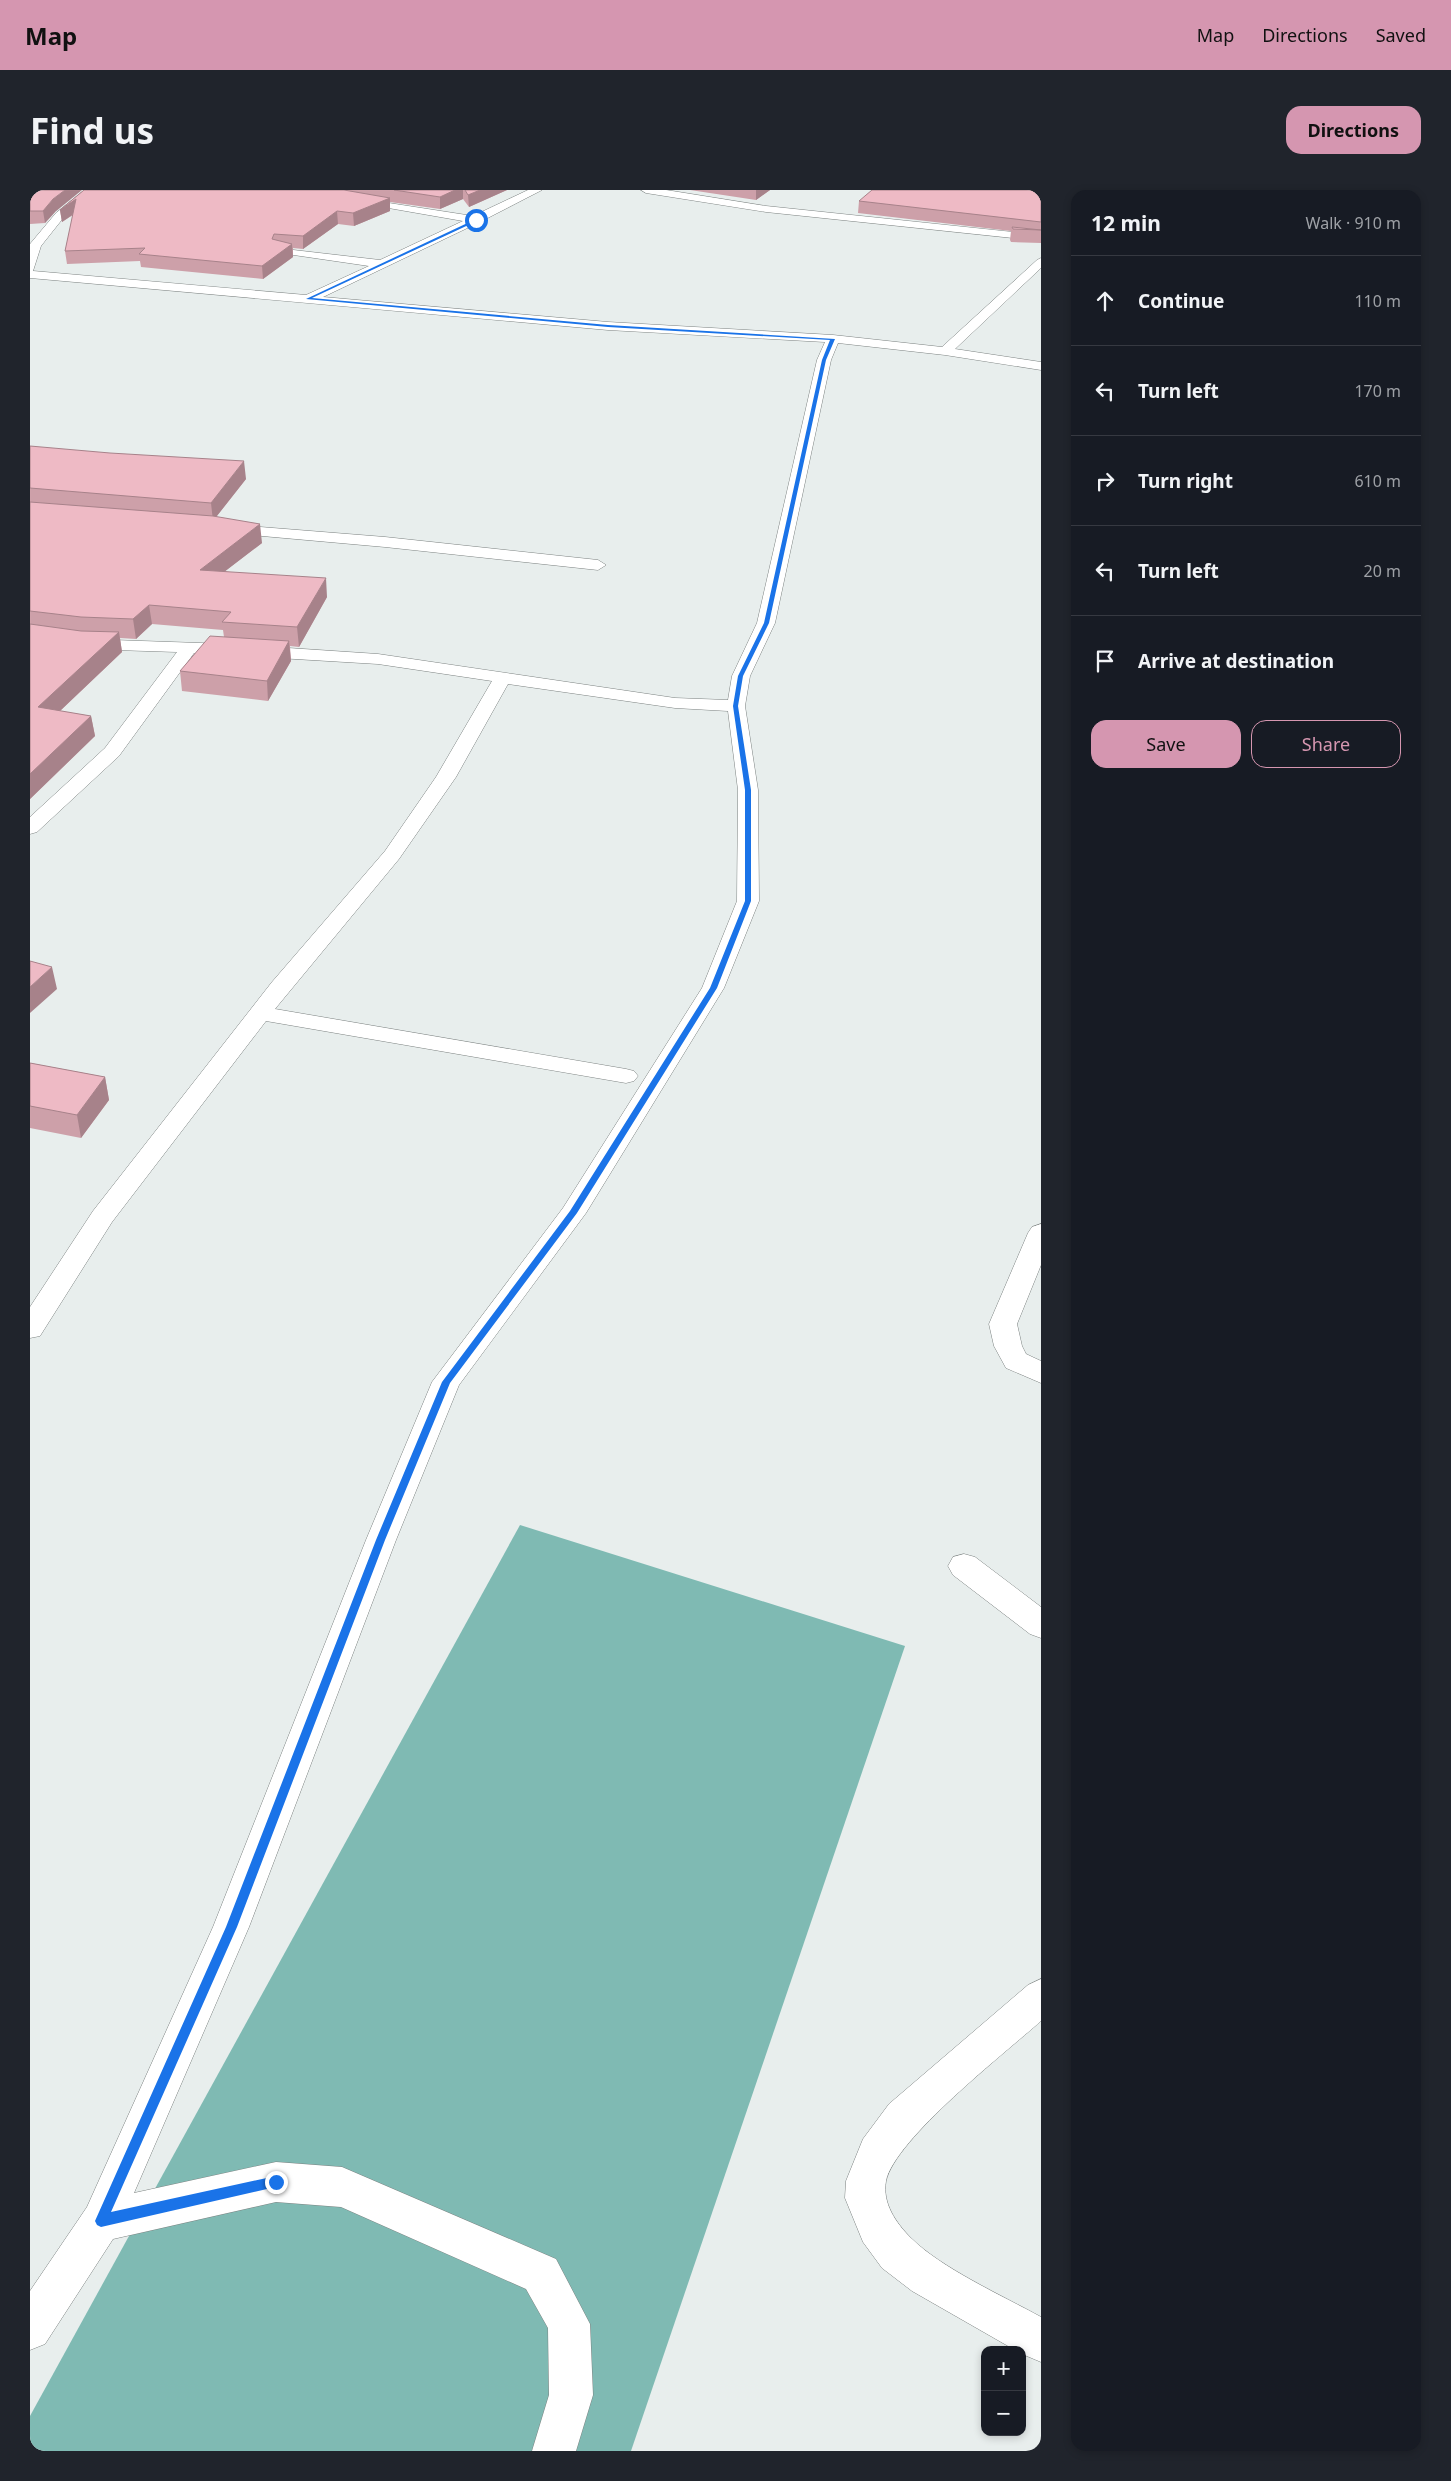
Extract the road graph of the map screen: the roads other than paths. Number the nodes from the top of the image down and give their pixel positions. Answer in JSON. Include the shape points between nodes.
{"nodes":[{"id":1,"x":92,"y":190,"type":"edge"},
{"id":2,"x":537,"y":190,"type":"edge"},
{"id":3,"x":646,"y":190,"type":"edge"},
{"id":4,"x":346,"y":198,"type":"edge"},
{"id":5,"x":476,"y":220,"type":"junction"},
{"id":6,"x":49,"y":229,"type":"junction"},
{"id":7,"x":30,"y":230,"type":"edge"},
{"id":8,"x":1041,"y":238,"type":"edge"},
{"id":9,"x":280,"y":250,"type":"edge"},
{"id":10,"x":1041,"y":262,"type":"edge"},
{"id":11,"x":383,"y":264,"type":"junction"},
{"id":12,"x":30,"y":268,"type":"edge"},
{"id":13,"x":30,"y":274,"type":"edge"},
{"id":14,"x":308,"y":299,"type":"junction"},
{"id":15,"x":833,"y":339,"type":"junction"},
{"id":16,"x":945,"y":351,"type":"junction"},
{"id":17,"x":1041,"y":366,"type":"edge"},
{"id":18,"x":208,"y":528,"type":"edge"},
{"id":19,"x":598,"y":565,"type":"dead end"},
{"id":20,"x":30,"y":636,"type":"edge"},
{"id":21,"x":189,"y":648,"type":"junction"},
{"id":22,"x":503,"y":677,"type":"junction"},
{"id":23,"x":736,"y":706,"type":"junction"},
{"id":24,"x":30,"y":828,"type":"edge"},
{"id":25,"x":261,"y":1013,"type":"junction"},
{"id":26,"x":626,"y":1076,"type":"dead end"},
{"id":27,"x":1041,"y":1233,"type":"edge"},
{"id":28,"x":30,"y":1329,"type":"edge"},
{"id":29,"x":1041,"y":1374,"type":"edge"},
{"id":30,"x":964,"y":1566,"type":"dead end"},
{"id":31,"x":1041,"y":1625,"type":"edge"},
{"id":32,"x":1041,"y":1997,"type":"edge"},
{"id":33,"x":101,"y":2221,"type":"junction"},
{"id":34,"x":30,"y":2329,"type":"edge"},
{"id":35,"x":1041,"y":2341,"type":"edge"},
{"id":36,"x":554,"y":2451,"type":"edge"}],
"edges":[{"from":1,"to":6,"type":"street","via":[[60,214]]},
{"from":2,"to":5,"type":"street"},
{"from":3,"to":8,"type":"street","via":[[766,209]]},
{"from":4,"to":5,"type":"street"},
{"from":5,"to":11,"type":"street"},
{"from":6,"to":7,"type":"street"},
{"from":6,"to":12,"type":"street","via":[[35,245]]},
{"from":9,"to":11,"type":"street"},
{"from":10,"to":16,"type":"street"},
{"from":11,"to":14,"type":"street"},
{"from":13,"to":14,"type":"street"},
{"from":14,"to":15,"type":"street","via":[[608,326]]},
{"from":15,"to":16,"type":"street"},
{"from":15,"to":23,"type":"street","via":[[824,360],[766,623],[740,676]]},
{"from":16,"to":17,"type":"street"},
{"from":18,"to":19,"type":"street","via":[[385,542]]},
{"from":20,"to":21,"type":"street","via":[[84,644]]},
{"from":21,"to":22,"type":"street","via":[[378,659]]},
{"from":21,"to":24,"type":"street","via":[[112,752]]},
{"from":22,"to":23,"type":"street","via":[[675,703]]},
{"from":22,"to":25,"type":"street","via":[[446,777],[392,855]]},
{"from":23,"to":33,"type":"street","via":[[748,790],[748,901],[713,988],[573,1213],[446,1382],[231,1927]]},
{"from":25,"to":26,"type":"street"},
{"from":25,"to":28,"type":"street","via":[[102,1217]]},
{"from":27,"to":29,"type":"street","via":[[1003,1324],[1008,1346],[1016,1361]]},
{"from":30,"to":31,"type":"street"},
{"from":32,"to":35,"type":"street","via":[[903,2118],[877,2153],[866,2181],[865,2198],[877,2228],[897,2253],[927,2276]]},
{"from":33,"to":34,"type":"street"},
{"from":33,"to":36,"type":"street","via":[[276,2182],[342,2187],[541,2274],[569,2324],[571,2395]]}]}
